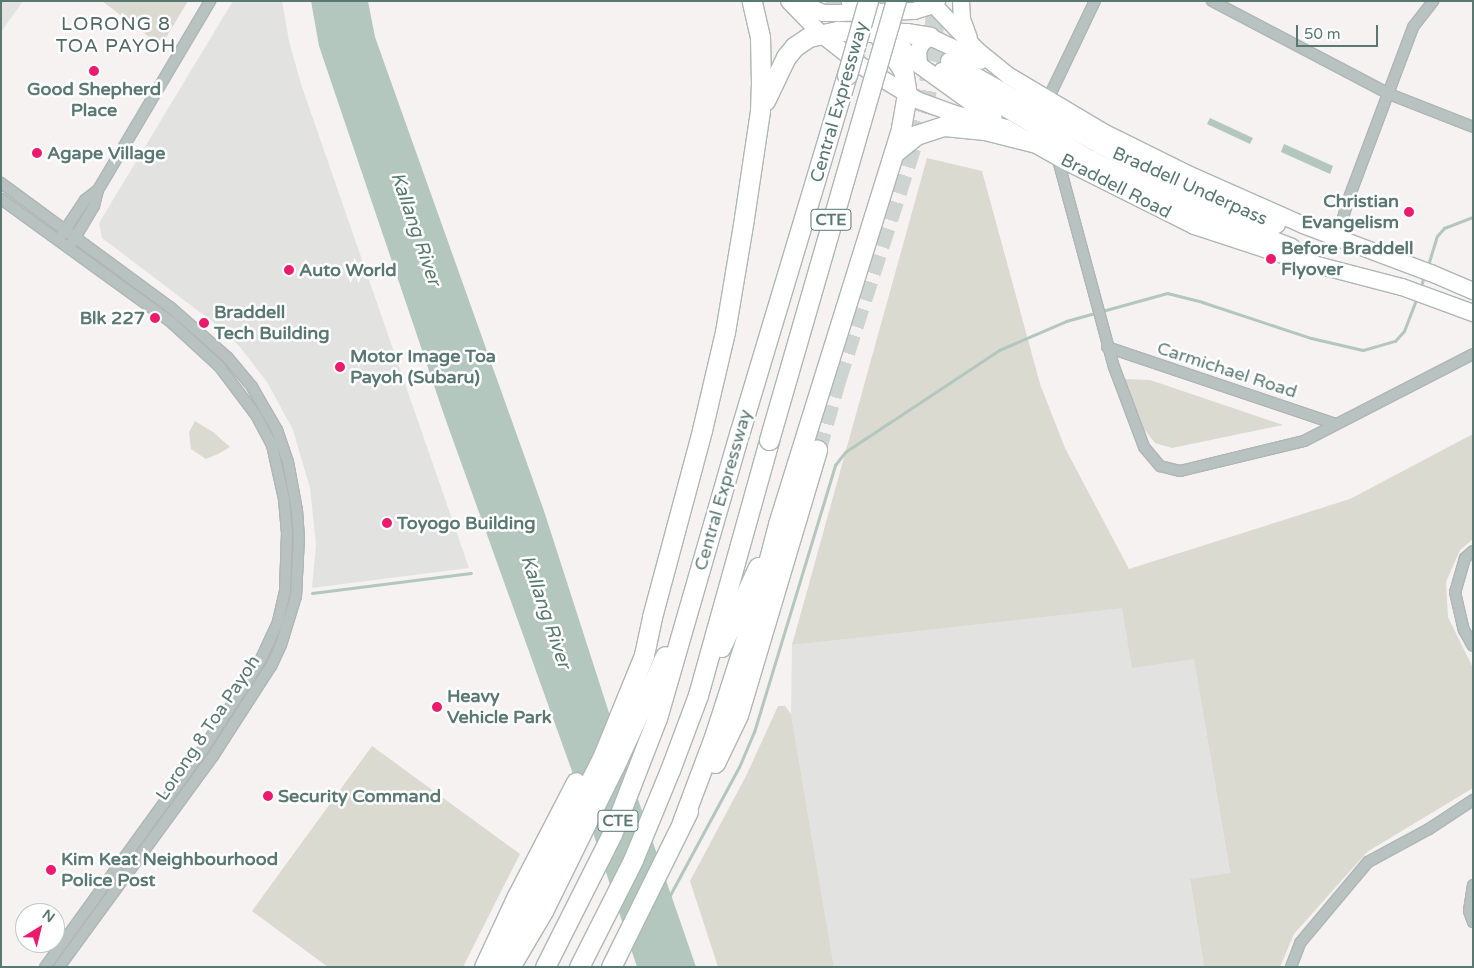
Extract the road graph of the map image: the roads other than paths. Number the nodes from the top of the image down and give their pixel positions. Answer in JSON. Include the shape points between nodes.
{"nodes":[{"id":1,"x":210,"y":1,"type":"edge"},
{"id":2,"x":752,"y":1,"type":"edge"},
{"id":3,"x":789,"y":1,"type":"edge"},
{"id":4,"x":795,"y":1,"type":"edge"},
{"id":5,"x":896,"y":1,"type":"edge"},
{"id":6,"x":961,"y":1,"type":"edge"},
{"id":7,"x":1095,"y":1,"type":"edge"},
{"id":8,"x":1212,"y":1,"type":"edge"},
{"id":9,"x":1433,"y":1,"type":"edge"},
{"id":10,"x":933,"y":2,"type":"edge"},
{"id":11,"x":865,"y":6,"type":"edge"},
{"id":12,"x":882,"y":32,"type":"junction"},
{"id":13,"x":821,"y":34,"type":"junction"},
{"id":14,"x":930,"y":36,"type":"junction"},
{"id":15,"x":978,"y":51,"type":"junction"},
{"id":16,"x":919,"y":65,"type":"junction"},
{"id":17,"x":946,"y":66,"type":"tunnel mouth"},
{"id":18,"x":1009,"y":76,"type":"junction"},
{"id":19,"x":1389,"y":94,"type":"junction"},
{"id":20,"x":907,"y":95,"type":"junction"},
{"id":21,"x":1048,"y":99,"type":"junction"},
{"id":22,"x":760,"y":111,"type":"junction"},
{"id":23,"x":1473,"y":127,"type":"edge"},
{"id":24,"x":1006,"y":128,"type":"junction"},
{"id":25,"x":1032,"y":142,"type":"junction"},
{"id":26,"x":895,"y":152,"type":"junction"},
{"id":27,"x":1057,"y":156,"type":"junction"},
{"id":28,"x":1,"y":183,"type":"edge"},
{"id":29,"x":98,"y":190,"type":"junction"},
{"id":30,"x":1,"y":199,"type":"edge"},
{"id":31,"x":65,"y":230,"type":"junction"},
{"id":32,"x":76,"y":238,"type":"junction"},
{"id":33,"x":1337,"y":239,"type":"junction"},
{"id":34,"x":58,"y":240,"type":"junction"},
{"id":35,"x":69,"y":249,"type":"junction"},
{"id":36,"x":1420,"y":281,"type":"junction"},
{"id":37,"x":1473,"y":291,"type":"edge"},
{"id":38,"x":1473,"y":313,"type":"edge"},
{"id":39,"x":1107,"y":347,"type":"junction"},
{"id":40,"x":1473,"y":354,"type":"edge"},
{"id":41,"x":1336,"y":424,"type":"junction"},
{"id":42,"x":817,"y":450,"type":"tunnel mouth"},
{"id":43,"x":778,"y":524,"type":"junction"},
{"id":44,"x":1473,"y":551,"type":"edge"},
{"id":45,"x":693,"y":590,"type":"junction"},
{"id":46,"x":1473,"y":646,"type":"edge"},
{"id":47,"x":698,"y":696,"type":"junction"},
{"id":48,"x":1473,"y":800,"type":"edge"},
{"id":49,"x":682,"y":822,"type":"junction"},
{"id":50,"x":1473,"y":885,"type":"edge"},
{"id":51,"x":529,"y":904,"type":"junction"},
{"id":52,"x":1473,"y":922,"type":"edge"},
{"id":53,"x":611,"y":966,"type":"edge"},
{"id":54,"x":45,"y":967,"type":"edge"},
{"id":55,"x":59,"y":967,"type":"edge"},
{"id":56,"x":484,"y":967,"type":"edge"},
{"id":57,"x":499,"y":967,"type":"edge"},
{"id":58,"x":510,"y":967,"type":"edge"},
{"id":59,"x":545,"y":967,"type":"edge"},
{"id":60,"x":579,"y":967,"type":"edge"},
{"id":61,"x":1291,"y":967,"type":"edge"}],
"edges":[{"from":1,"to":29,"type":"street"},
{"from":2,"to":22,"type":"highway","via":[[760,37]]},
{"from":3,"to":13,"type":"highway","name":"Braddell Road"},
{"from":4,"to":11,"type":"highway","via":[[823,13]]},
{"from":5,"to":47,"type":"highway","name":"Central Expressway","number":"CTE","bridge":true},
{"from":6,"to":15,"type":"highway","via":[[965,28]]},
{"from":7,"to":21,"type":"street"},
{"from":8,"to":19,"type":"street"},
{"from":9,"to":19,"type":"street","via":[[1413,27]]},
{"from":10,"to":11,"type":"highway","via":[[918,10]]},
{"from":10,"to":15,"type":"highway","name":"Braddell Road"},
{"from":11,"to":12,"type":"highway"},
{"from":11,"to":45,"type":"highway","name":"Central Expressway","number":"CTE","bridge":true},
{"from":12,"to":13,"type":"highway"},
{"from":12,"to":14,"type":"highway"},
{"from":12,"to":16,"type":"highway"},
{"from":12,"to":20,"type":"highway","via":[[904,70]]},
{"from":13,"to":20,"type":"highway","name":"Braddell Road","via":[[863,67]]},
{"from":13,"to":22,"type":"highway","via":[[809,37],[794,47],[778,69]]},
{"from":14,"to":16,"type":"highway","via":[[918,51]]},
{"from":14,"to":18,"type":"highway"},
{"from":15,"to":18,"type":"highway","name":"Braddell Road"},
{"from":16,"to":24,"type":"highway"},
{"from":17,"to":36,"type":"highway","name":"Braddell Underpass","via":[[1091,159],[1200,212]]},
{"from":18,"to":21,"type":"highway","name":"Braddell Road"},
{"from":19,"to":23,"type":"street"},
{"from":19,"to":33,"type":"street"},
{"from":20,"to":24,"type":"highway","name":"Braddell Road","via":[[939,109]]},
{"from":20,"to":26,"type":"highway"},
{"from":21,"to":33,"type":"highway","name":"Braddell Road","via":[[1179,169]]},
{"from":22,"to":51,"type":"highway","via":[[725,332],[652,617],[627,685],[592,752]]},
{"from":24,"to":25,"type":"highway","name":"Braddell Road"},
{"from":25,"to":26,"type":"highway","via":[[985,130],[944,126],[916,135]]},
{"from":25,"to":27,"type":"highway","name":"Braddell Road"},
{"from":26,"to":43,"type":"highway"},
{"from":27,"to":36,"type":"highway","name":"Braddell Road","via":[[1194,226],[1298,260]]},
{"from":27,"to":39,"type":"street"},
{"from":28,"to":31,"type":"street","name":"Lorong 8 Toa Payoh"},
{"from":29,"to":31,"type":"street","via":[[85,200]]},
{"from":29,"to":32,"type":"street","via":[[94,206]]},
{"from":30,"to":34,"type":"street","name":"Lorong 8 Toa Payoh"},
{"from":31,"to":32,"type":"street","name":"Lorong 8 Toa Payoh"},
{"from":31,"to":34,"type":"street"},
{"from":32,"to":35,"type":"street"},
{"from":32,"to":55,"type":"street","name":"Lorong 8 Toa Payoh","via":[[205,336],[252,387],[276,430],[288,462],[296,496],[300,537],[294,602],[271,666],[213,756]]},
{"from":33,"to":36,"type":"highway","name":"Braddell Road"},
{"from":34,"to":35,"type":"street","name":"Lorong 8 Toa Payoh"},
{"from":35,"to":54,"type":"street","name":"Lorong 8 Toa Payoh","via":[[172,323],[212,358],[261,422],[272,445],[284,498],[288,533],[287,579],[278,622],[260,661],[231,709]]},
{"from":36,"to":37,"type":"highway","name":"Braddell Underpass"},
{"from":36,"to":38,"type":"highway","name":"Braddell Road"},
{"from":39,"to":41,"type":"street","name":"Carmichael Road"},
{"from":39,"to":41,"type":"street","via":[[1144,448],[1160,466],[1170,470],[1180,471],[1304,441]]},
{"from":40,"to":41,"type":"street"},
{"from":42,"to":49,"type":"highway","via":[[738,716]]},
{"from":43,"to":47,"type":"highway"},
{"from":43,"to":49,"type":"highway","via":[[758,601],[714,737]]},
{"from":44,"to":46,"type":"street","via":[[1465,558],[1455,592],[1464,630]]},
{"from":45,"to":51,"type":"highway","via":[[637,718]]},
{"from":45,"to":59,"type":"highway","name":"Central Expressway","number":"CTE","via":[[657,718],[612,834]]},
{"from":47,"to":60,"type":"highway","name":"Central Expressway","number":"CTE","via":[[633,860]]},
{"from":48,"to":61,"type":"street","via":[[1429,829],[1368,862],[1300,943]]},
{"from":49,"to":53,"type":"highway"},
{"from":50,"to":52,"type":"street","via":[[1469,911]]},
{"from":51,"to":56,"type":"highway"},
{"from":51,"to":57,"type":"highway"},
{"from":51,"to":58,"type":"highway"}]}
